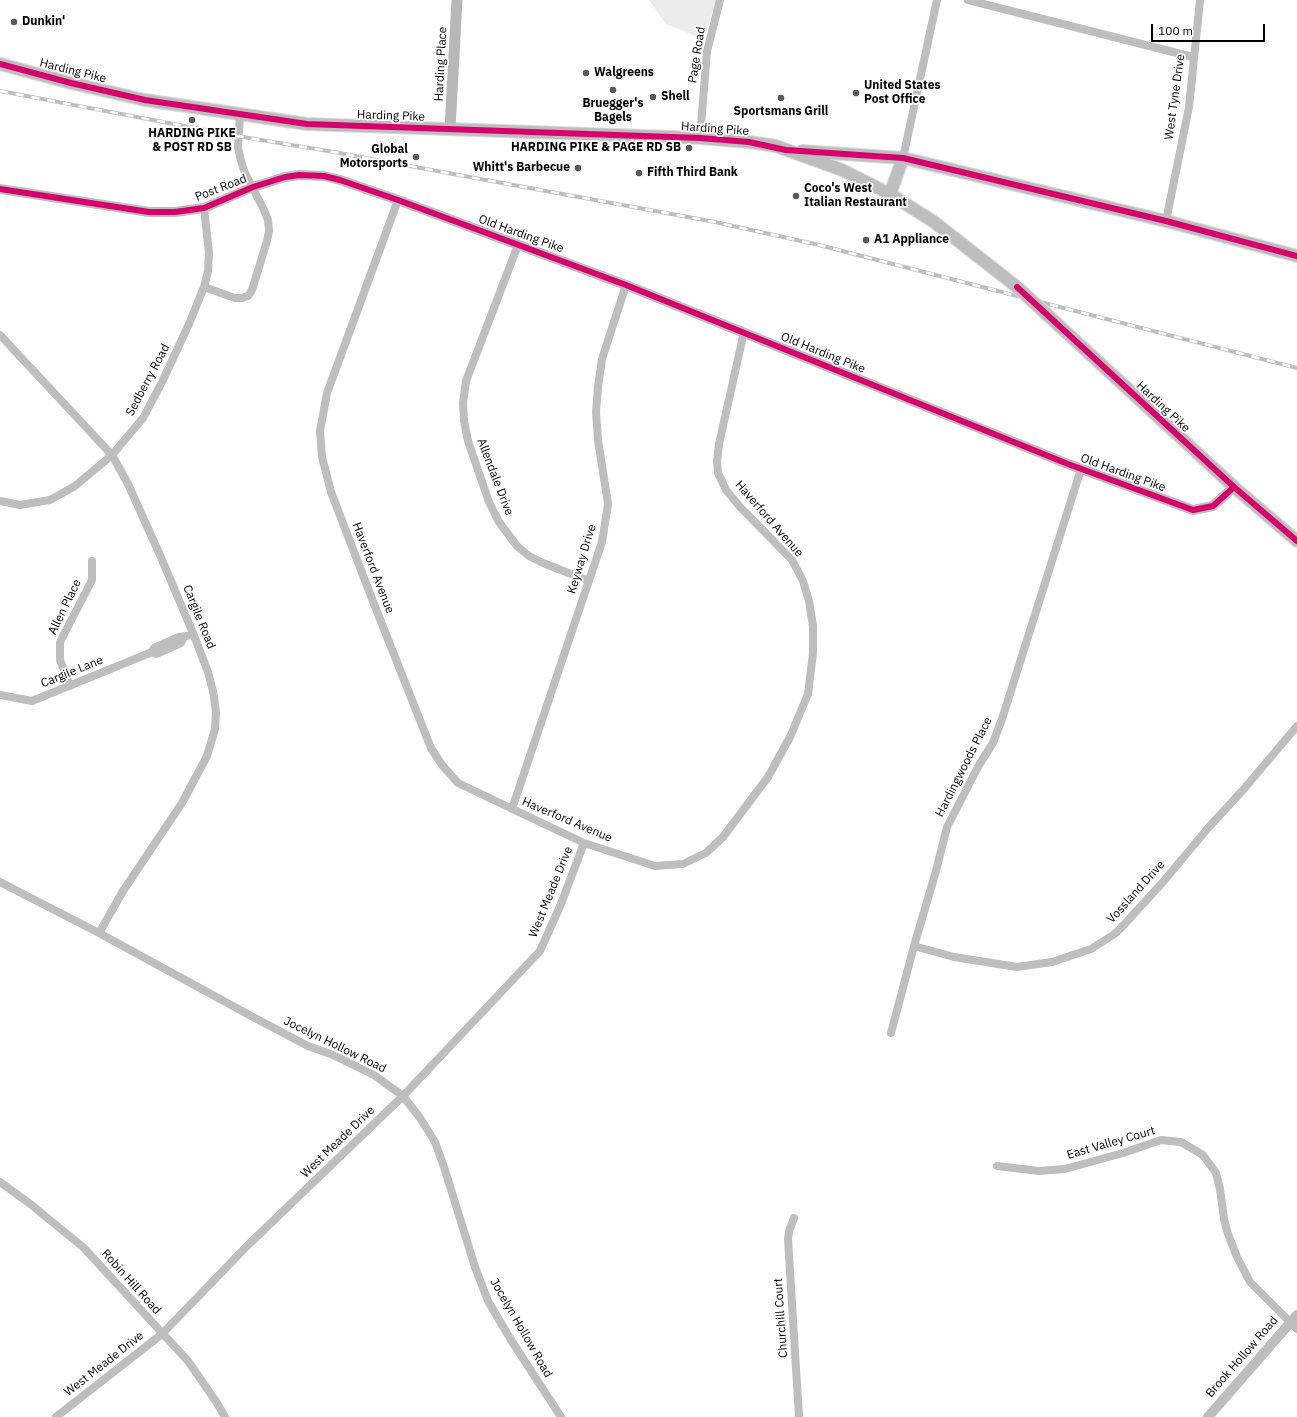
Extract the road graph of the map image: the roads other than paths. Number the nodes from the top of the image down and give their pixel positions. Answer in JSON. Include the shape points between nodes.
{"nodes":[{"id":1,"x":457,"y":0,"type":"edge"},
{"id":2,"x":720,"y":0,"type":"edge"},
{"id":3,"x":937,"y":0,"type":"edge"},
{"id":4,"x":968,"y":0,"type":"edge"},
{"id":5,"x":1200,"y":0,"type":"edge"},
{"id":6,"x":1193,"y":57,"type":"junction"},
{"id":7,"x":0,"y":64,"type":"edge"},
{"id":8,"x":240,"y":115,"type":"junction"},
{"id":9,"x":450,"y":129,"type":"junction"},
{"id":10,"x":700,"y":138,"type":"junction"},
{"id":11,"x":786,"y":150,"type":"junction"},
{"id":12,"x":902,"y":158,"type":"junction"},
{"id":13,"x":253,"y":187,"type":"junction"},
{"id":14,"x":0,"y":189,"type":"edge"},
{"id":15,"x":890,"y":194,"type":"junction"},
{"id":16,"x":398,"y":200,"type":"junction"},
{"id":17,"x":204,"y":208,"type":"junction"},
{"id":18,"x":1166,"y":221,"type":"junction"},
{"id":19,"x":518,"y":245,"type":"junction"},
{"id":20,"x":1297,"y":256,"type":"edge"},
{"id":21,"x":626,"y":285,"type":"junction"},
{"id":22,"x":204,"y":287,"type":"junction"},
{"id":23,"x":744,"y":332,"type":"junction"},
{"id":24,"x":0,"y":335,"type":"edge"},
{"id":25,"x":112,"y":455,"type":"junction"},
{"id":26,"x":1081,"y":469,"type":"junction"},
{"id":27,"x":1234,"y":487,"type":"junction"},
{"id":28,"x":0,"y":501,"type":"edge"},
{"id":29,"x":1297,"y":541,"type":"edge"},
{"id":30,"x":92,"y":561,"type":"dead end"},
{"id":31,"x":589,"y":581,"type":"junction"},
{"id":32,"x":193,"y":634,"type":"junction"},
{"id":33,"x":70,"y":686,"type":"junction"},
{"id":34,"x":0,"y":695,"type":"edge"},
{"id":35,"x":1297,"y":726,"type":"edge"},
{"id":36,"x":512,"y":809,"type":"junction"},
{"id":37,"x":584,"y":843,"type":"junction"},
{"id":38,"x":0,"y":882,"type":"edge"},
{"id":39,"x":99,"y":933,"type":"junction"},
{"id":40,"x":914,"y":946,"type":"junction"},
{"id":41,"x":891,"y":1033,"type":"dead end"},
{"id":42,"x":402,"y":1096,"type":"junction"},
{"id":43,"x":997,"y":1166,"type":"dead end"},
{"id":44,"x":0,"y":1182,"type":"edge"},
{"id":45,"x":794,"y":1218,"type":"dead end"},
{"id":46,"x":1295,"y":1322,"type":"edge"},
{"id":47,"x":162,"y":1334,"type":"junction"},
{"id":48,"x":56,"y":1417,"type":"edge"},
{"id":49,"x":225,"y":1417,"type":"edge"},
{"id":50,"x":561,"y":1417,"type":"edge"},
{"id":51,"x":799,"y":1417,"type":"edge"},
{"id":52,"x":1208,"y":1417,"type":"edge"}],
"edges":[{"from":1,"to":9,"type":"main road","name":"Harding Place"},
{"from":2,"to":10,"type":"street","name":"Page Road","via":[[707,51]]},
{"from":3,"to":12,"type":"street"},
{"from":4,"to":6,"type":"street"},
{"from":5,"to":6,"type":"street","name":"West Tyne Drive"},
{"from":6,"to":18,"type":"street","name":"West Tyne Drive","via":[[1189,107]]},
{"from":7,"to":8,"type":"main road","name":"Harding Pike","via":[[145,100]]},
{"from":8,"to":9,"type":"main road","name":"Harding Pike","via":[[307,124]]},
{"from":8,"to":13,"type":"street","via":[[238,148],[245,173]]},
{"from":9,"to":10,"type":"main road","name":"Harding Pike"},
{"from":10,"to":11,"type":"main road","name":"Harding Pike","via":[[749,142]]},
{"from":11,"to":12,"type":"main road"},
{"from":11,"to":15,"type":"main road","name":"Harding Pike","via":[[842,170]]},
{"from":12,"to":15,"type":"main road"},
{"from":12,"to":18,"type":"main road"},
{"from":13,"to":16,"type":"street","name":"Post Road","via":[[285,177],[316,175],[340,180]]},
{"from":13,"to":17,"type":"street","name":"Post Road"},
{"from":13,"to":22,"type":"street","via":[[264,208],[269,231],[252,290],[248,296],[235,298]]},
{"from":14,"to":17,"type":"street","name":"Post Road","via":[[149,212]]},
{"from":15,"to":27,"type":"main road","name":"Harding Pike","bridge":true,"via":[[934,222],[1017,287]]},
{"from":16,"to":19,"type":"street","name":"Old Harding Pike"},
{"from":16,"to":36,"type":"street","name":"Haverford Avenue","via":[[327,393],[320,431],[322,457],[337,506],[431,748],[458,783]]},
{"from":17,"to":22,"type":"street","name":"Sedberry Road","via":[[209,253]]},
{"from":18,"to":20,"type":"main road"},
{"from":19,"to":21,"type":"street","name":"Old Harding Pike"},
{"from":19,"to":31,"type":"street","name":"Allendale Drive","via":[[466,381],[463,403],[468,442],[489,502],[512,540],[529,556]]},
{"from":21,"to":23,"type":"street","name":"Old Harding Pike"},
{"from":21,"to":31,"type":"street","name":"Keyway Drive","via":[[602,360],[598,387],[598,440],[608,504],[602,542]]},
{"from":22,"to":25,"type":"street","name":"Sedberry Road","via":[[162,382],[143,418]]},
{"from":23,"to":26,"type":"street","name":"Old Harding Pike"},
{"from":23,"to":37,"type":"street","name":"Haverford Avenue","via":[[719,444],[718,473],[726,490],[741,508],[792,560],[803,581],[813,626],[808,694],[790,737],[768,777],[723,837],[706,853],[683,864],[655,866]]},
{"from":24,"to":25,"type":"street","name":"Cargile Road"},
{"from":25,"to":28,"type":"street","name":"Sedberry Road","via":[[75,486],[50,500],[20,505]]},
{"from":25,"to":32,"type":"street","name":"Cargile Road","via":[[128,484]]},
{"from":26,"to":27,"type":"street","name":"Old Harding Pike","via":[[1193,510],[1214,506]]},
{"from":26,"to":40,"type":"street","name":"Hardingwoods Place","via":[[993,743],[947,827]]},
{"from":27,"to":29,"type":"main road","name":"Harding Pike"},
{"from":30,"to":33,"type":"street","name":"Allen Place","via":[[92,580],[60,642],[60,660]]},
{"from":31,"to":36,"type":"street","name":"Keyway Drive"},
{"from":32,"to":33,"type":"street","name":"Cargile Lane","via":[[179,637],[154,648],[152,652]]},
{"from":32,"to":39,"type":"street","name":"Cargile Road","via":[[208,672],[216,712],[215,729],[207,756],[182,803]]},
{"from":33,"to":34,"type":"street","name":"Cargile Lane","via":[[32,701]]},
{"from":35,"to":40,"type":"street","name":"Vossland Drive","via":[[1120,929],[1091,949],[1052,962],[1018,967],[954,957]]},
{"from":36,"to":37,"type":"street","name":"Haverford Avenue"},
{"from":37,"to":42,"type":"street","name":"West Meade Drive","via":[[540,951]]},
{"from":38,"to":39,"type":"street","name":"Jocelyn Hollow Road"},
{"from":39,"to":42,"type":"street","name":"Jocelyn Hollow Road","via":[[276,1030],[374,1075]]},
{"from":40,"to":41,"type":"street","name":"Hardingwoods Place"},
{"from":42,"to":47,"type":"street","name":"West Meade Drive","via":[[247,1246]]},
{"from":42,"to":50,"type":"street","name":"Jocelyn Hollow Road","via":[[435,1142],[474,1267],[488,1301]]},
{"from":43,"to":46,"type":"street","name":"East Valley Court","via":[[1039,1171],[1065,1169],[1161,1140],[1181,1142],[1203,1154],[1216,1173],[1228,1234],[1250,1282]]},
{"from":44,"to":47,"type":"street","name":"Robin Hill Road","via":[[83,1247]]},
{"from":45,"to":51,"type":"street","name":"Churchill Court","via":[[788,1231],[788,1239]]},
{"from":46,"to":52,"type":"street","name":"Brook Hollow Road"},
{"from":47,"to":48,"type":"street","name":"West Meade Drive"},
{"from":47,"to":49,"type":"street","name":"Robin Hill Road","via":[[188,1361]]}]}
